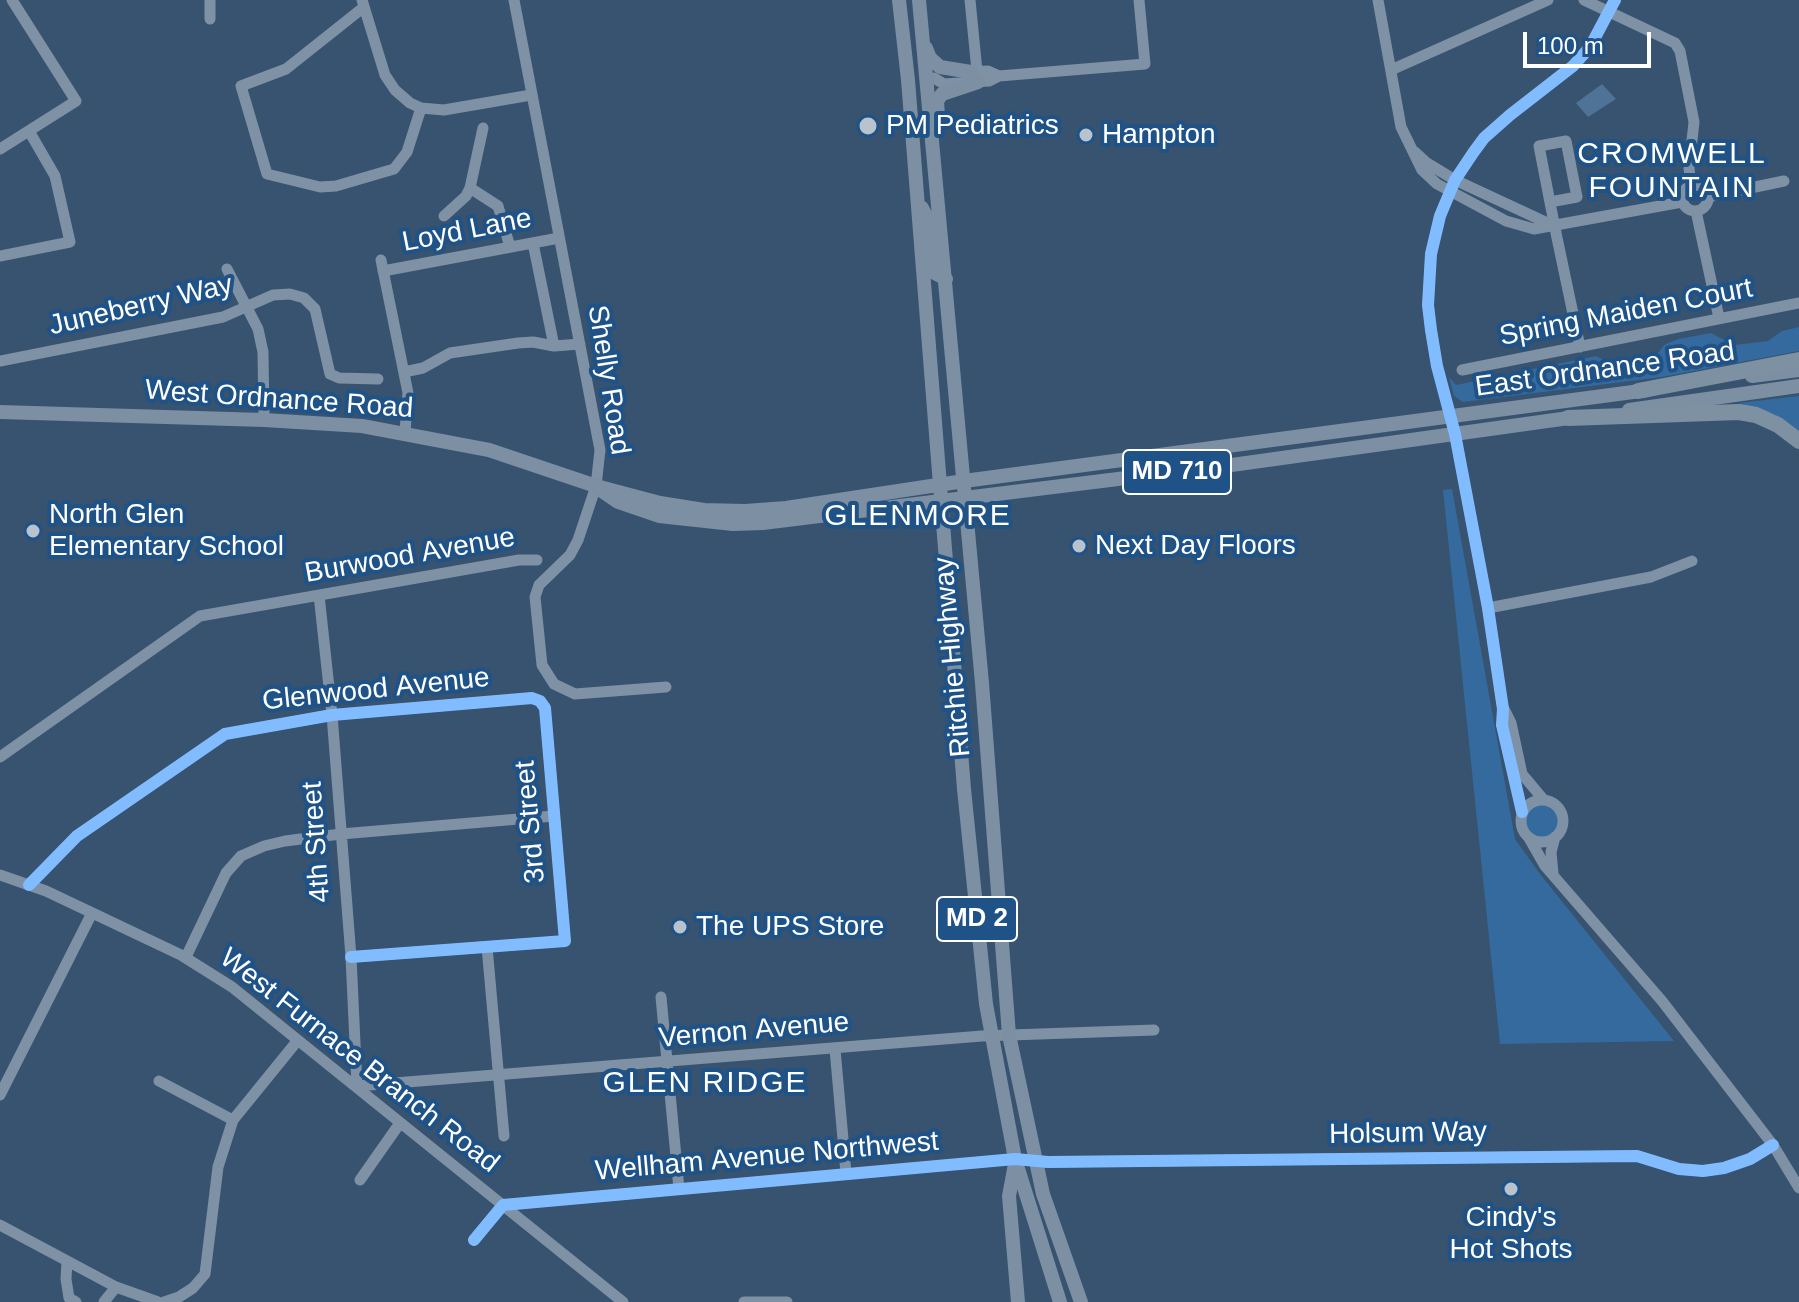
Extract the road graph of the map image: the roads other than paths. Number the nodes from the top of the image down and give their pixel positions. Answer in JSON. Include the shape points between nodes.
{"nodes":[{"id":1,"x":12,"y":0,"type":"edge"},
{"id":2,"x":210,"y":0,"type":"edge"},
{"id":3,"x":514,"y":0,"type":"edge"},
{"id":4,"x":899,"y":0,"type":"edge"},
{"id":5,"x":919,"y":0,"type":"edge"},
{"id":6,"x":970,"y":0,"type":"edge"},
{"id":7,"x":1139,"y":0,"type":"edge"},
{"id":8,"x":1378,"y":0,"type":"edge"},
{"id":9,"x":1548,"y":0,"type":"edge"},
{"id":10,"x":1584,"y":0,"type":"edge"},
{"id":11,"x":1615,"y":0,"type":"edge"},
{"id":12,"x":363,"y":4,"type":"edge"},
{"id":13,"x":1608,"y":14,"type":"junction"},
{"id":14,"x":210,"y":19,"type":"dead end"},
{"id":15,"x":923,"y":40,"type":"junction"},
{"id":16,"x":1391,"y":70,"type":"junction"},
{"id":17,"x":975,"y":75,"type":"junction"},
{"id":18,"x":930,"y":79,"type":"junction"},
{"id":19,"x":531,"y":95,"type":"junction"},
{"id":20,"x":421,"y":108,"type":"junction"},
{"id":21,"x":483,"y":128,"type":"dead end"},
{"id":22,"x":29,"y":131,"type":"junction"},
{"id":23,"x":0,"y":149,"type":"edge"},
{"id":24,"x":934,"y":151,"type":"junction"},
{"id":25,"x":1784,"y":181,"type":"dead end"},
{"id":26,"x":1453,"y":186,"type":"junction"},
{"id":27,"x":1691,"y":186,"type":"junction"},
{"id":28,"x":470,"y":188,"type":"junction"},
{"id":29,"x":916,"y":197,"type":"junction"},
{"id":30,"x":1707,"y":197,"type":"junction"},
{"id":31,"x":1550,"y":202,"type":"junction"},
{"id":32,"x":1682,"y":202,"type":"junction"},
{"id":33,"x":1696,"y":211,"type":"junction"},
{"id":34,"x":444,"y":216,"type":"dead end"},
{"id":35,"x":1555,"y":226,"type":"junction"},
{"id":36,"x":559,"y":238,"type":"junction"},
{"id":37,"x":533,"y":243,"type":"junction"},
{"id":38,"x":510,"y":247,"type":"junction"},
{"id":39,"x":0,"y":256,"type":"edge"},
{"id":40,"x":227,"y":269,"type":"dead end"},
{"id":41,"x":946,"y":279,"type":"junction"},
{"id":42,"x":1799,"y":303,"type":"edge"},
{"id":43,"x":249,"y":307,"type":"junction"},
{"id":44,"x":1719,"y":318,"type":"junction"},
{"id":45,"x":580,"y":344,"type":"junction"},
{"id":46,"x":554,"y":346,"type":"junction"},
{"id":47,"x":1580,"y":347,"type":"junction"},
{"id":48,"x":1799,"y":360,"type":"edge"},
{"id":49,"x":0,"y":361,"type":"edge"},
{"id":50,"x":1462,"y":370,"type":"dead end"},
{"id":51,"x":1799,"y":370,"type":"edge"},
{"id":52,"x":404,"y":372,"type":"junction"},
{"id":53,"x":378,"y":379,"type":"dead end"},
{"id":54,"x":1799,"y":386,"type":"edge"},
{"id":55,"x":1638,"y":391,"type":"junction"},
{"id":56,"x":0,"y":412,"type":"edge"},
{"id":57,"x":1449,"y":418,"type":"junction"},
{"id":58,"x":1568,"y":418,"type":"junction"},
{"id":59,"x":264,"y":420,"type":"junction"},
{"id":60,"x":405,"y":432,"type":"junction"},
{"id":61,"x":1455,"y":434,"type":"junction"},
{"id":62,"x":1799,"y":441,"type":"edge"},
{"id":63,"x":964,"y":481,"type":"junction"},
{"id":64,"x":941,"y":485,"type":"junction"},
{"id":65,"x":596,"y":486,"type":"junction"},
{"id":66,"x":965,"y":498,"type":"junction"},
{"id":67,"x":943,"y":501,"type":"junction"},
{"id":68,"x":537,"y":560,"type":"dead end"},
{"id":69,"x":1692,"y":561,"type":"dead end"},
{"id":70,"x":319,"y":595,"type":"junction"},
{"id":71,"x":1488,"y":608,"type":"junction"},
{"id":72,"x":666,"y":687,"type":"dead end"},
{"id":73,"x":540,"y":701,"type":"joint"},
{"id":74,"x":1503,"y":709,"type":"junction"},
{"id":75,"x":332,"y":715,"type":"junction"},
{"id":76,"x":0,"y":757,"type":"edge"},
{"id":77,"x":1543,"y":799,"type":"junction"},
{"id":78,"x":1522,"y":812,"type":"junction"},
{"id":79,"x":554,"y":816,"type":"junction"},
{"id":80,"x":341,"y":834,"type":"junction"},
{"id":81,"x":1555,"y":837,"type":"junction"},
{"id":82,"x":1529,"y":838,"type":"junction"},
{"id":83,"x":1553,"y":873,"type":"junction"},
{"id":84,"x":0,"y":875,"type":"edge"},
{"id":85,"x":29,"y":885,"type":"junction"},
{"id":86,"x":92,"y":913,"type":"junction"},
{"id":87,"x":487,"y":947,"type":"junction"},
{"id":88,"x":186,"y":957,"type":"junction"},
{"id":89,"x":351,"y":957,"type":"junction"},
{"id":90,"x":661,"y":997,"type":"dead end"},
{"id":91,"x":1154,"y":1030,"type":"dead end"},
{"id":92,"x":1009,"y":1035,"type":"junction"},
{"id":93,"x":992,"y":1036,"type":"junction"},
{"id":94,"x":298,"y":1040,"type":"junction"},
{"id":95,"x":835,"y":1049,"type":"junction"},
{"id":96,"x":667,"y":1062,"type":"junction"},
{"id":97,"x":498,"y":1075,"type":"junction"},
{"id":98,"x":159,"y":1081,"type":"dead end"},
{"id":99,"x":357,"y":1086,"type":"junction"},
{"id":100,"x":0,"y":1095,"type":"edge"},
{"id":101,"x":233,"y":1120,"type":"junction"},
{"id":102,"x":400,"y":1123,"type":"junction"},
{"id":103,"x":504,"y":1136,"type":"dead end"},
{"id":104,"x":1773,"y":1145,"type":"junction"},
{"id":105,"x":1015,"y":1159,"type":"junction"},
{"id":106,"x":1035,"y":1161,"type":"junction"},
{"id":107,"x":846,"y":1173,"type":"junction"},
{"id":108,"x":360,"y":1180,"type":"dead end"},
{"id":109,"x":1799,"y":1188,"type":"edge"},
{"id":110,"x":679,"y":1189,"type":"junction"},
{"id":111,"x":503,"y":1205,"type":"junction"},
{"id":112,"x":0,"y":1225,"type":"edge"},
{"id":113,"x":474,"y":1240,"type":"dead end"},
{"id":114,"x":67,"y":1261,"type":"junction"},
{"id":115,"x":116,"y":1287,"type":"junction"},
{"id":116,"x":1071,"y":1301,"type":"edge"},
{"id":117,"x":76,"y":1302,"type":"edge"},
{"id":118,"x":104,"y":1302,"type":"edge"},
{"id":119,"x":158,"y":1302,"type":"edge"},
{"id":120,"x":164,"y":1302,"type":"edge"},
{"id":121,"x":623,"y":1302,"type":"edge"},
{"id":122,"x":744,"y":1302,"type":"edge"},
{"id":123,"x":787,"y":1302,"type":"edge"},
{"id":124,"x":1018,"y":1302,"type":"edge"}],
"edges":[{"from":1,"to":22,"type":"street","via":[[76,101]]},
{"from":2,"to":14,"type":"street"},
{"from":3,"to":19,"type":"street","name":"Shelly Road"},
{"from":4,"to":29,"type":"main road","name":"Ritchie Highway","number":"MD 2"},
{"from":5,"to":15,"type":"main road","name":"Ritchie Highway","number":"MD 2"},
{"from":6,"to":17,"type":"street"},
{"from":7,"to":17,"type":"street","via":[[1145,64]]},
{"from":8,"to":16,"type":"street"},
{"from":9,"to":16,"type":"street"},
{"from":10,"to":13,"type":"street"},
{"from":11,"to":13,"type":"street"},
{"from":12,"to":20,"type":"street","via":[[389,83]]},
{"from":12,"to":20,"type":"street","via":[[286,69],[241,86],[267,174],[320,187],[394,169],[407,152]]},
{"from":13,"to":26,"type":"street","via":[[1583,56],[1484,138]]},
{"from":13,"to":27,"type":"street","via":[[1675,43],[1680,51],[1694,122]]},
{"from":15,"to":17,"type":"main road","via":[[940,67]]},
{"from":15,"to":18,"type":"main road","name":"Ritchie Highway","number":"MD 2"},
{"from":16,"to":26,"type":"street","via":[[1410,147]]},
{"from":17,"to":18,"type":"street","via":[[944,84]]},
{"from":17,"to":24,"type":"main road","via":[[937,101]]},
{"from":18,"to":24,"type":"main road","name":"Ritchie Highway","number":"MD 2"},
{"from":19,"to":20,"type":"street","via":[[460,109]]},
{"from":19,"to":36,"type":"street","name":"Shelly Road"},
{"from":21,"to":28,"type":"street"},
{"from":22,"to":23,"type":"street"},
{"from":22,"to":39,"type":"street","via":[[55,176],[70,242]]},
{"from":24,"to":41,"type":"main road","name":"Ritchie Highway","number":"MD 2"},
{"from":25,"to":30,"type":"street"},
{"from":26,"to":35,"type":"street"},
{"from":26,"to":57,"type":"street","via":[[1434,236],[1428,279],[1431,330]]},
{"from":27,"to":30,"type":"street","via":[[1700,186]]},
{"from":27,"to":32,"type":"street"},
{"from":28,"to":34,"type":"street"},
{"from":28,"to":38,"type":"street","via":[[498,206]]},
{"from":29,"to":41,"type":"main road","via":[[928,220],[935,273]]},
{"from":29,"to":64,"type":"main road","name":"Ritchie Highway","number":"MD 2"},
{"from":30,"to":33,"type":"street"},
{"from":31,"to":31,"type":"street","via":[[1539,146],[1566,141],[1577,197]]},
{"from":31,"to":35,"type":"street"},
{"from":32,"to":33,"type":"street"},
{"from":32,"to":35,"type":"street"},
{"from":33,"to":44,"type":"street"},
{"from":35,"to":47,"type":"street"},
{"from":36,"to":37,"type":"street","name":"Loyd Lane"},
{"from":36,"to":45,"type":"street","name":"Shelly Road"},
{"from":37,"to":38,"type":"street","name":"Loyd Lane"},
{"from":37,"to":46,"type":"street"},
{"from":38,"to":52,"type":"street","name":"Loyd Lane","via":[[382,266]]},
{"from":40,"to":43,"type":"street"},
{"from":41,"to":63,"type":"main road","name":"Ritchie Highway","number":"MD 2"},
{"from":42,"to":44,"type":"street","name":"Spring Maiden Court"},
{"from":43,"to":49,"type":"street","name":"Juneberry Way","via":[[223,317]]},
{"from":43,"to":53,"type":"street","name":"Juneberry Way","via":[[273,295],[304,298],[315,309],[330,374]]},
{"from":43,"to":59,"type":"street","via":[[263,352]]},
{"from":44,"to":47,"type":"street","name":"Spring Maiden Court"},
{"from":45,"to":46,"type":"street"},
{"from":45,"to":65,"type":"street","name":"Shelly Road","via":[[600,450]]},
{"from":46,"to":52,"type":"street","via":[[518,343],[450,353]]},
{"from":47,"to":50,"type":"street","name":"Spring Maiden Court"},
{"from":48,"to":55,"type":"highway"},
{"from":51,"to":55,"type":"main road","name":"East Ordnance Road","number":"MD 710"},
{"from":52,"to":60,"type":"street"},
{"from":54,"to":58,"type":"main road","name":"East Ordnance Road","number":"MD 710"},
{"from":55,"to":57,"type":"main road","name":"East Ordnance Road","number":"MD 710"},
{"from":56,"to":59,"type":"main road","name":"West Ordnance Road"},
{"from":57,"to":61,"type":"street"},
{"from":57,"to":63,"type":"main road","name":"East Ordnance Road","number":"MD 710"},
{"from":58,"to":61,"type":"main road","name":"East Ordnance Road","number":"MD 710"},
{"from":58,"to":62,"type":"highway","via":[[1739,412],[1778,425]]},
{"from":59,"to":60,"type":"main road","name":"West Ordnance Road"},
{"from":60,"to":65,"type":"main road","name":"West Ordnance Road","via":[[489,450]]},
{"from":61,"to":66,"type":"main road","name":"East Ordnance Road","number":"MD 710"},
{"from":61,"to":71,"type":"street"},
{"from":63,"to":64,"type":"main road","name":"East Ordnance Road","number":"MD 710"},
{"from":63,"to":66,"type":"main road","name":"Ritchie Highway","number":"MD 2"},
{"from":64,"to":65,"type":"main road","name":"West Ordnance Road","via":[[745,511],[660,503]]},
{"from":64,"to":67,"type":"main road","name":"Ritchie Highway","number":"MD 2"},
{"from":65,"to":67,"type":"main road","name":"West Ordnance Road","via":[[618,502],[659,516],[733,524]]},
{"from":65,"to":72,"type":"street","name":"Shelly Road","via":[[570,555],[539,585],[535,597],[542,665],[554,684],[575,694]]},
{"from":66,"to":67,"type":"main road","name":"East Ordnance Road","number":"MD 710"},
{"from":66,"to":92,"type":"main road","name":"Ritchie Highway","number":"MD 2"},
{"from":67,"to":93,"type":"main road","name":"Ritchie Highway","number":"MD 2","via":[[964,789]]},
{"from":68,"to":70,"type":"street","name":"Burwood Avenue"},
{"from":69,"to":71,"type":"street","via":[[1651,577]]},
{"from":70,"to":75,"type":"street","name":"4th Street"},
{"from":70,"to":76,"type":"street","name":"Burwood Avenue","via":[[200,616]]},
{"from":71,"to":74,"type":"street"},
{"from":73,"to":75,"type":"street","name":"Glenwood Avenue"},
{"from":73,"to":79,"type":"street","name":"3rd Street","via":[[545,708]]},
{"from":74,"to":77,"type":"street","via":[[1522,774]]},
{"from":74,"to":78,"type":"street"},
{"from":75,"to":80,"type":"street","name":"4th Street"},
{"from":75,"to":85,"type":"street","name":"Glenwood Avenue","via":[[225,734],[77,836]]},
{"from":77,"to":78,"type":"street","via":[[1530,802]]},
{"from":77,"to":81,"type":"street","via":[[1561,811],[1563,823]]},
{"from":78,"to":82,"type":"street","via":[[1521,825]]},
{"from":79,"to":80,"type":"street"},
{"from":79,"to":87,"type":"street","name":"3rd Street","via":[[565,941]]},
{"from":80,"to":88,"type":"street","via":[[285,841],[241,856],[226,873]]},
{"from":80,"to":89,"type":"street","name":"4th Street"},
{"from":81,"to":82,"type":"street","via":[[1545,842]]},
{"from":81,"to":83,"type":"street"},
{"from":82,"to":83,"type":"street"},
{"from":83,"to":104,"type":"street","via":[[1662,1001]]},
{"from":84,"to":85,"type":"street","name":"West Furnace Branch Road"},
{"from":85,"to":86,"type":"street","name":"West Furnace Branch Road"},
{"from":86,"to":88,"type":"street","name":"West Furnace Branch Road"},
{"from":86,"to":100,"type":"street"},
{"from":87,"to":89,"type":"street"},
{"from":87,"to":97,"type":"street"},
{"from":88,"to":94,"type":"street","name":"West Furnace Branch Road"},
{"from":89,"to":99,"type":"street","name":"4th Street"},
{"from":90,"to":96,"type":"street"},
{"from":91,"to":92,"type":"street","name":"Vernon Avenue"},
{"from":92,"to":93,"type":"street","name":"Vernon Avenue"},
{"from":92,"to":106,"type":"main road","name":"Ritchie Highway","number":"MD 2"},
{"from":93,"to":95,"type":"street","name":"Vernon Avenue"},
{"from":93,"to":105,"type":"main road","name":"Ritchie Highway","number":"MD 2"},
{"from":94,"to":99,"type":"street","name":"West Furnace Branch Road"},
{"from":94,"to":101,"type":"street"},
{"from":95,"to":96,"type":"street","name":"Vernon Avenue"},
{"from":95,"to":107,"type":"street"},
{"from":96,"to":97,"type":"street","name":"Vernon Avenue"},
{"from":96,"to":110,"type":"street"},
{"from":97,"to":99,"type":"street","name":"Vernon Avenue"},
{"from":97,"to":103,"type":"street"},
{"from":98,"to":101,"type":"street"},
{"from":99,"to":102,"type":"street","name":"West Furnace Branch Road"},
{"from":101,"to":120,"type":"street","via":[[218,1167],[205,1274],[193,1288]]},
{"from":102,"to":108,"type":"street"},
{"from":102,"to":111,"type":"street","name":"West Furnace Branch Road"},
{"from":104,"to":106,"type":"street","name":"Holsum Way","via":[[1750,1159],[1703,1171],[1637,1156]]},
{"from":104,"to":109,"type":"street"},
{"from":105,"to":106,"type":"street","name":"Wellham Avenue Northwest"},
{"from":105,"to":107,"type":"street","name":"Wellham Avenue Northwest"},
{"from":105,"to":116,"type":"main road","name":"Ritchie Highway","number":"MD 2"},
{"from":105,"to":124,"type":"main road","via":[[1009,1196]]},
{"from":106,"to":116,"type":"main road","name":"Ritchie Highway","number":"MD 2"},
{"from":107,"to":110,"type":"street","name":"Wellham Avenue Northwest"},
{"from":110,"to":111,"type":"street","name":"Wellham Avenue Northwest"},
{"from":111,"to":113,"type":"street"},
{"from":111,"to":121,"type":"street","name":"West Furnace Branch Road"},
{"from":112,"to":114,"type":"street"},
{"from":114,"to":115,"type":"street"},
{"from":114,"to":117,"type":"street","via":[[69,1298]]},
{"from":115,"to":118,"type":"street"},
{"from":115,"to":119,"type":"street"},
{"from":122,"to":123,"type":"street"}]}
